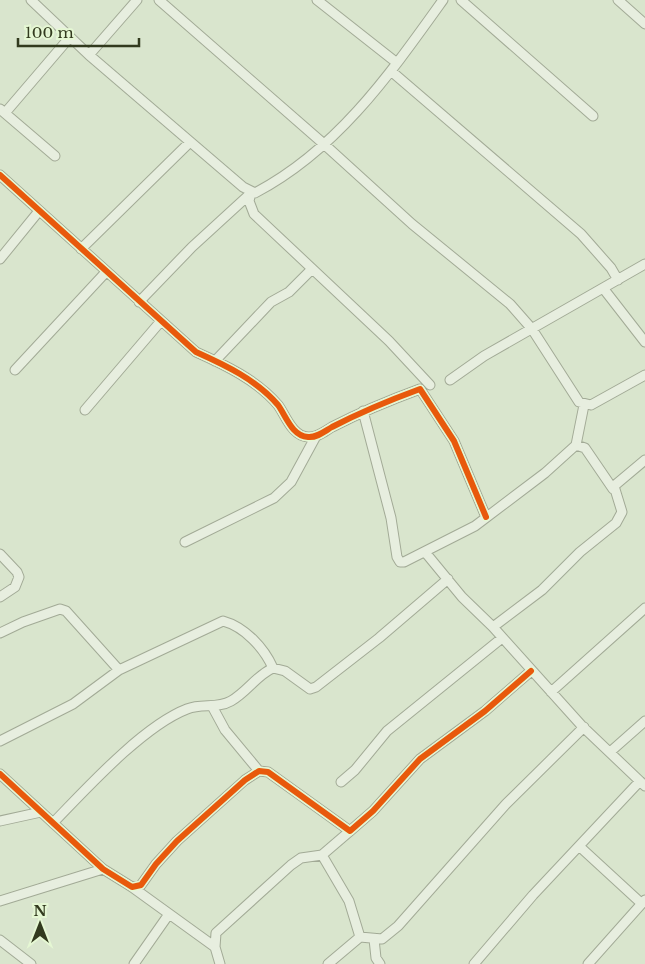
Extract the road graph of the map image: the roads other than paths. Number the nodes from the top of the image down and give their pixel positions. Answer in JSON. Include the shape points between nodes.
{"nodes":[{"id":1,"x":31,"y":0,"type":"edge"},
{"id":2,"x":137,"y":0,"type":"edge"},
{"id":3,"x":159,"y":0,"type":"edge"},
{"id":4,"x":317,"y":0,"type":"edge"},
{"id":5,"x":443,"y":0,"type":"edge"},
{"id":6,"x":461,"y":0,"type":"edge"},
{"id":7,"x":618,"y":0,"type":"edge"},
{"id":8,"x":645,"y":24,"type":"edge"},
{"id":9,"x":70,"y":37,"type":"junction"},
{"id":10,"x":89,"y":55,"type":"junction"},
{"id":11,"x":397,"y":63,"type":"junction"},
{"id":12,"x":391,"y":71,"type":"junction"},
{"id":13,"x":2,"y":111,"type":"edge"},
{"id":14,"x":593,"y":116,"type":"dead end"},
{"id":15,"x":190,"y":142,"type":"junction"},
{"id":16,"x":325,"y":145,"type":"junction"},
{"id":17,"x":55,"y":156,"type":"dead end"},
{"id":18,"x":0,"y":175,"type":"edge"},
{"id":19,"x":251,"y":193,"type":"junction"},
{"id":20,"x":39,"y":212,"type":"junction"},
{"id":21,"x":80,"y":249,"type":"junction"},
{"id":22,"x":0,"y":259,"type":"edge"},
{"id":23,"x":645,"y":264,"type":"edge"},
{"id":24,"x":312,"y":269,"type":"junction"},
{"id":25,"x":106,"y":272,"type":"junction"},
{"id":26,"x":618,"y":280,"type":"junction"},
{"id":27,"x":603,"y":288,"type":"junction"},
{"id":28,"x":139,"y":302,"type":"junction"},
{"id":29,"x":161,"y":321,"type":"junction"},
{"id":30,"x":532,"y":329,"type":"junction"},
{"id":31,"x":644,"y":339,"type":"edge"},
{"id":32,"x":215,"y":361,"type":"junction"},
{"id":33,"x":15,"y":370,"type":"dead end"},
{"id":34,"x":645,"y":375,"type":"edge"},
{"id":35,"x":450,"y":380,"type":"dead end"},
{"id":36,"x":430,"y":385,"type":"dead end"},
{"id":37,"x":584,"y":405,"type":"junction"},
{"id":38,"x":85,"y":410,"type":"dead end"},
{"id":39,"x":363,"y":411,"type":"junction"},
{"id":40,"x":316,"y":436,"type":"junction"},
{"id":41,"x":576,"y":445,"type":"junction"},
{"id":42,"x":645,"y":460,"type":"edge"},
{"id":43,"x":613,"y":489,"type":"junction"},
{"id":44,"x":486,"y":517,"type":"junction"},
{"id":45,"x":185,"y":542,"type":"dead end"},
{"id":46,"x":425,"y":552,"type":"junction"},
{"id":47,"x":0,"y":554,"type":"edge"},
{"id":48,"x":448,"y":579,"type":"junction"},
{"id":49,"x":0,"y":597,"type":"edge"},
{"id":50,"x":645,"y":608,"type":"edge"},
{"id":51,"x":493,"y":627,"type":"junction"},
{"id":52,"x":0,"y":633,"type":"edge"},
{"id":53,"x":502,"y":638,"type":"junction"},
{"id":54,"x":273,"y":668,"type":"junction"},
{"id":55,"x":118,"y":670,"type":"junction"},
{"id":56,"x":531,"y":671,"type":"junction"},
{"id":57,"x":551,"y":692,"type":"junction"},
{"id":58,"x":212,"y":706,"type":"junction"},
{"id":59,"x":645,"y":721,"type":"edge"},
{"id":60,"x":584,"y":727,"type":"junction"},
{"id":61,"x":0,"y":741,"type":"edge"},
{"id":62,"x":610,"y":752,"type":"junction"},
{"id":63,"x":259,"y":771,"type":"junction"},
{"id":64,"x":0,"y":774,"type":"edge"},
{"id":65,"x":341,"y":782,"type":"dead end"},
{"id":66,"x":643,"y":783,"type":"edge"},
{"id":67,"x":41,"y":812,"type":"junction"},
{"id":68,"x":0,"y":821,"type":"edge"},
{"id":69,"x":54,"y":823,"type":"junction"},
{"id":70,"x":350,"y":831,"type":"junction"},
{"id":71,"x":579,"y":846,"type":"junction"},
{"id":72,"x":322,"y":855,"type":"junction"},
{"id":73,"x":103,"y":869,"type":"junction"},
{"id":74,"x":132,"y":887,"type":"junction"},
{"id":75,"x":0,"y":901,"type":"edge"},
{"id":76,"x":643,"y":901,"type":"edge"},
{"id":77,"x":169,"y":914,"type":"junction"},
{"id":78,"x":360,"y":936,"type":"junction"},
{"id":79,"x":374,"y":939,"type":"junction"},
{"id":80,"x":0,"y":941,"type":"edge"},
{"id":81,"x":215,"y":948,"type":"junction"},
{"id":82,"x":31,"y":964,"type":"edge"},
{"id":83,"x":134,"y":964,"type":"edge"},
{"id":84,"x":220,"y":964,"type":"edge"},
{"id":85,"x":328,"y":964,"type":"edge"},
{"id":86,"x":380,"y":964,"type":"edge"},
{"id":87,"x":474,"y":964,"type":"edge"},
{"id":88,"x":588,"y":964,"type":"edge"}],
"edges":[{"from":1,"to":9,"type":"street"},
{"from":2,"to":10,"type":"street"},
{"from":3,"to":16,"type":"street"},
{"from":4,"to":11,"type":"street"},
{"from":5,"to":11,"type":"street"},
{"from":6,"to":14,"type":"street"},
{"from":7,"to":8,"type":"street"},
{"from":9,"to":10,"type":"street"},
{"from":9,"to":13,"type":"street"},
{"from":10,"to":15,"type":"street"},
{"from":11,"to":12,"type":"street"},
{"from":12,"to":16,"type":"street"},
{"from":12,"to":26,"type":"street","via":[[581,234]]},
{"from":13,"to":17,"type":"street"},
{"from":15,"to":19,"type":"street"},
{"from":15,"to":21,"type":"street"},
{"from":16,"to":19,"type":"street","via":[[267,187]]},
{"from":16,"to":30,"type":"street","via":[[412,224],[510,304]]},
{"from":18,"to":20,"type":"street"},
{"from":19,"to":24,"type":"street","via":[[249,201],[254,214]]},
{"from":19,"to":28,"type":"street"},
{"from":20,"to":21,"type":"street"},
{"from":20,"to":22,"type":"street"},
{"from":21,"to":25,"type":"street"},
{"from":23,"to":26,"type":"street"},
{"from":24,"to":32,"type":"street","via":[[289,292],[271,302]]},
{"from":24,"to":36,"type":"street","via":[[389,341]]},
{"from":25,"to":28,"type":"street"},
{"from":25,"to":33,"type":"street"},
{"from":26,"to":27,"type":"street"},
{"from":27,"to":30,"type":"street"},
{"from":27,"to":31,"type":"street"},
{"from":28,"to":29,"type":"street"},
{"from":29,"to":32,"type":"street","via":[[196,352]]},
{"from":29,"to":38,"type":"street"},
{"from":30,"to":35,"type":"street"},
{"from":30,"to":37,"type":"street","via":[[564,382]]},
{"from":32,"to":40,"type":"street","via":[[262,389],[294,430],[307,437]]},
{"from":34,"to":37,"type":"street","via":[[591,405]]},
{"from":37,"to":41,"type":"street"},
{"from":39,"to":40,"type":"street"},
{"from":39,"to":44,"type":"street","via":[[420,389],[454,441]]},
{"from":39,"to":46,"type":"street","via":[[391,518],[398,560],[404,562]]},
{"from":40,"to":45,"type":"street","via":[[291,482],[274,498]]},
{"from":41,"to":43,"type":"street","via":[[584,448]]},
{"from":41,"to":44,"type":"street"},
{"from":42,"to":43,"type":"street"},
{"from":43,"to":51,"type":"street","via":[[622,512],[616,523],[580,552],[530,601]]},
{"from":44,"to":46,"type":"street"},
{"from":46,"to":48,"type":"street"},
{"from":47,"to":49,"type":"street","via":[[19,577],[15,587]]},
{"from":48,"to":51,"type":"street"},
{"from":48,"to":54,"type":"street","via":[[316,687],[310,689],[284,671]]},
{"from":50,"to":57,"type":"street"},
{"from":51,"to":53,"type":"street"},
{"from":52,"to":55,"type":"street","via":[[60,609],[66,611]]},
{"from":53,"to":56,"type":"street"},
{"from":53,"to":65,"type":"street","via":[[387,731]]},
{"from":54,"to":55,"type":"street","via":[[264,650],[232,623],[223,621]]},
{"from":54,"to":58,"type":"street","via":[[263,672],[231,701]]},
{"from":55,"to":61,"type":"street","via":[[73,704]]},
{"from":56,"to":57,"type":"street"},
{"from":56,"to":70,"type":"street","via":[[485,711],[420,759],[373,812]]},
{"from":57,"to":60,"type":"street"},
{"from":58,"to":63,"type":"street","via":[[225,730]]},
{"from":58,"to":69,"type":"street","via":[[187,708],[152,730],[97,778]]},
{"from":59,"to":62,"type":"street"},
{"from":60,"to":62,"type":"street"},
{"from":60,"to":79,"type":"street","via":[[506,804],[398,926],[382,939]]},
{"from":62,"to":66,"type":"street"},
{"from":63,"to":70,"type":"street","via":[[268,772]]},
{"from":63,"to":74,"type":"street","via":[[177,841],[141,885]]},
{"from":64,"to":67,"type":"street"},
{"from":66,"to":71,"type":"street"},
{"from":67,"to":68,"type":"street"},
{"from":67,"to":69,"type":"street"},
{"from":69,"to":73,"type":"street"},
{"from":70,"to":72,"type":"street"},
{"from":71,"to":76,"type":"street"},
{"from":71,"to":87,"type":"street"},
{"from":72,"to":78,"type":"street","via":[[349,902]]},
{"from":72,"to":81,"type":"street","via":[[301,858],[291,865],[216,932]]},
{"from":73,"to":74,"type":"street"},
{"from":73,"to":75,"type":"street"},
{"from":74,"to":77,"type":"street"},
{"from":76,"to":88,"type":"street"},
{"from":77,"to":81,"type":"street"},
{"from":77,"to":83,"type":"street"},
{"from":78,"to":79,"type":"street"},
{"from":78,"to":85,"type":"street"},
{"from":79,"to":86,"type":"street"},
{"from":80,"to":82,"type":"street"},
{"from":81,"to":84,"type":"street"}]}
